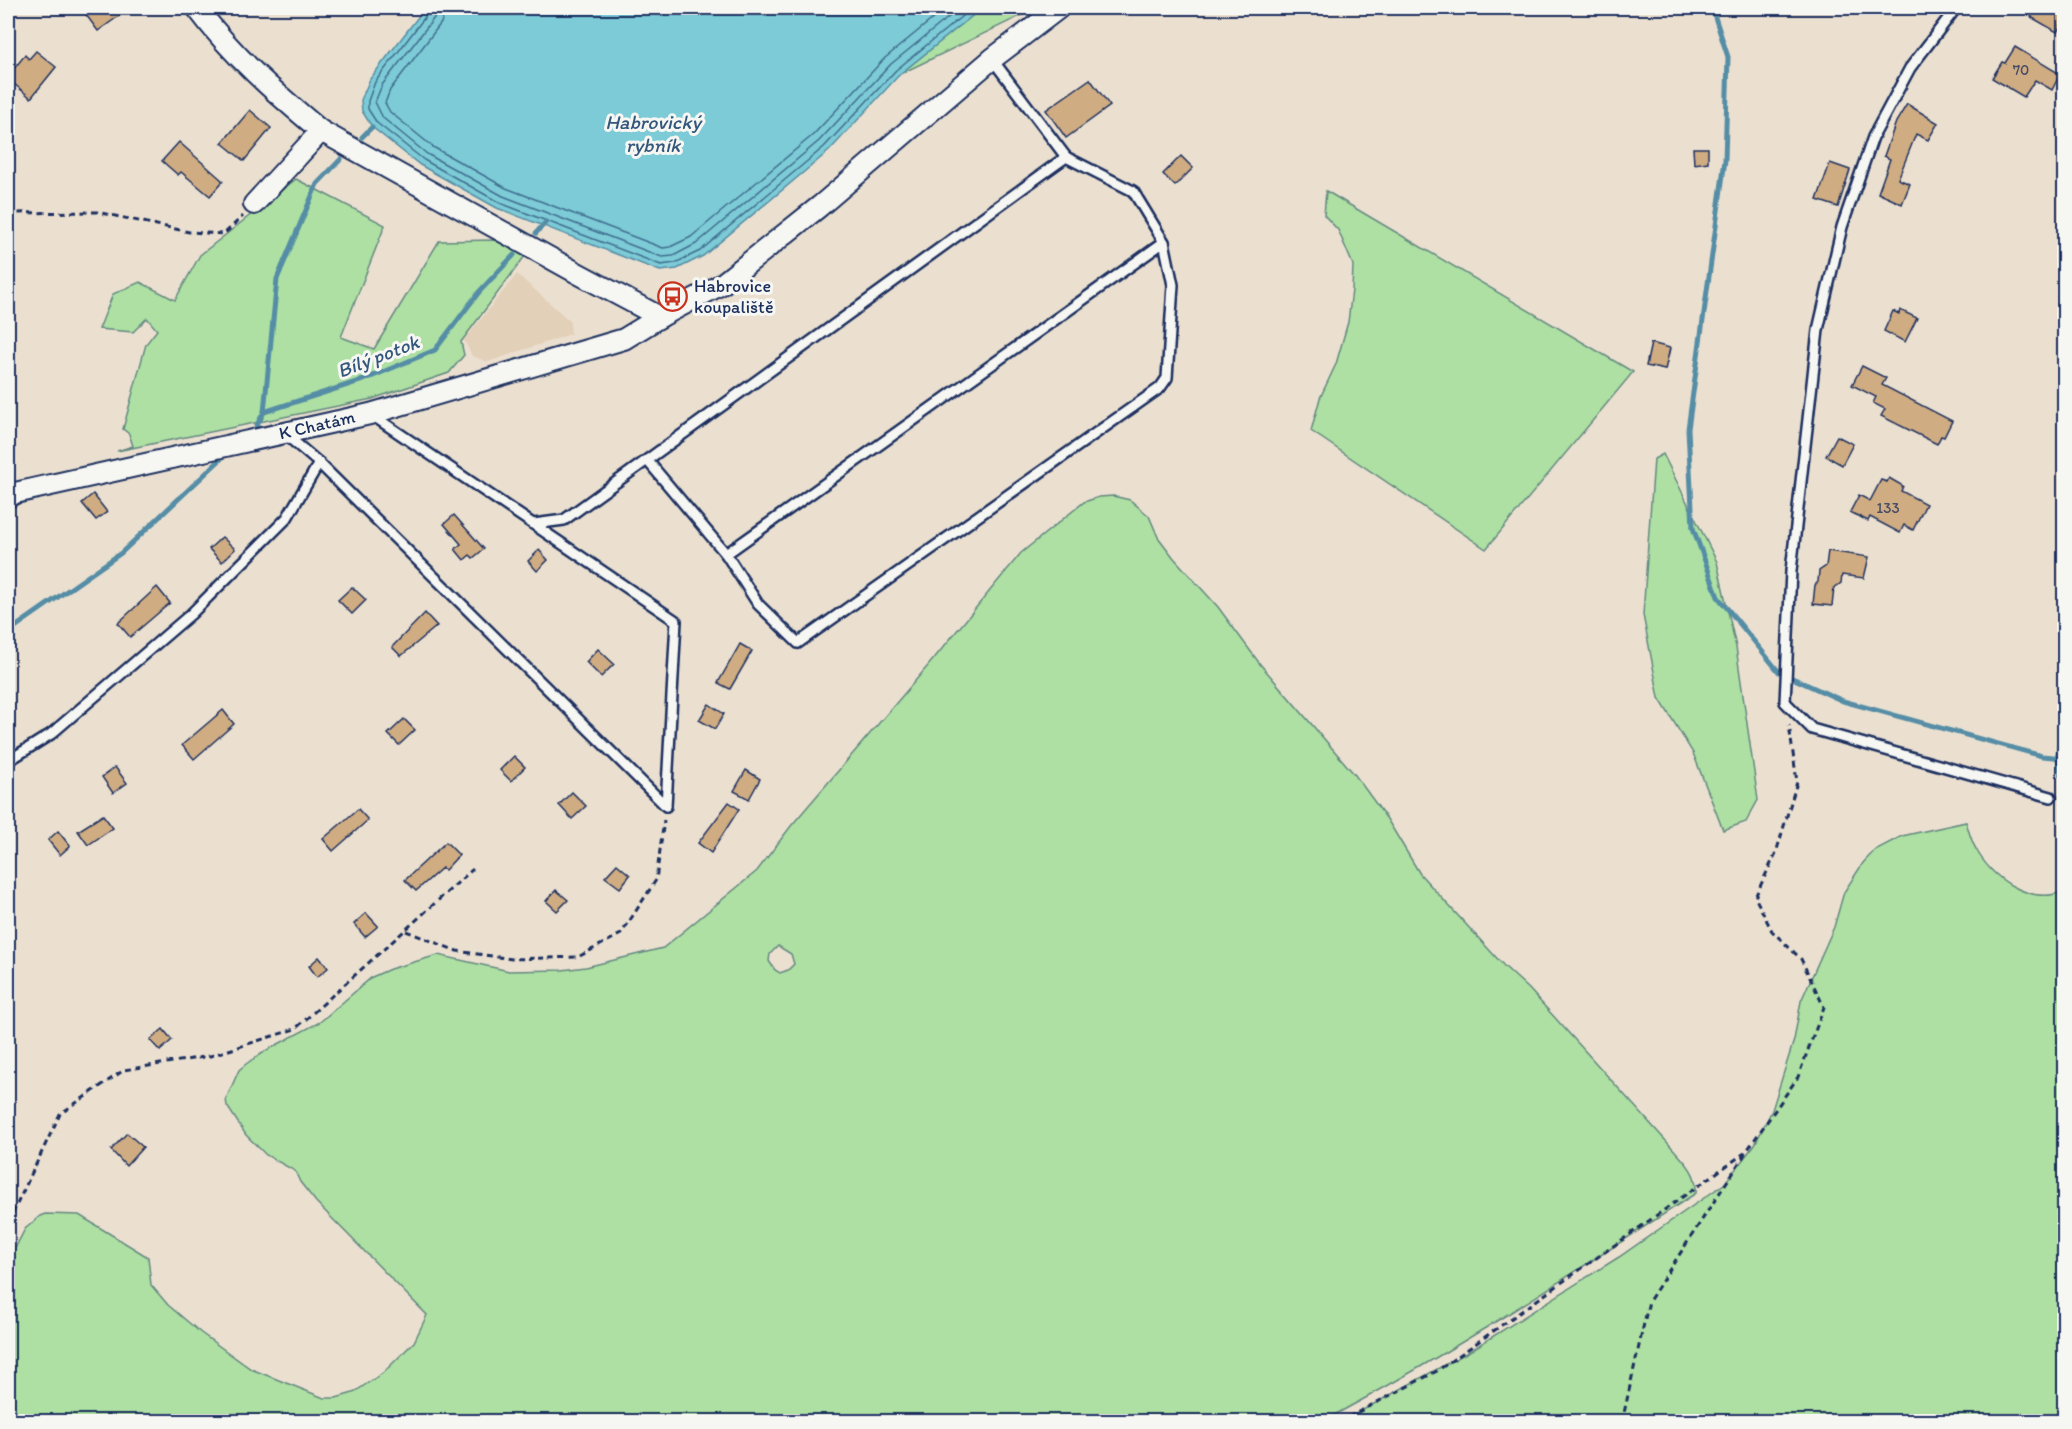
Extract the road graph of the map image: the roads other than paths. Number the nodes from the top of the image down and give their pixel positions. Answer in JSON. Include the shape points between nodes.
{"nodes":[{"id":1,"x":197,"y":8,"type":"edge"},
{"id":2,"x":1059,"y":8,"type":"edge"},
{"id":3,"x":1956,"y":8,"type":"edge"},
{"id":4,"x":992,"y":59,"type":"junction"},
{"id":5,"x":321,"y":131,"type":"junction"},
{"id":6,"x":1066,"y":157,"type":"junction"},
{"id":7,"x":254,"y":204,"type":"road end"},
{"id":8,"x":1164,"y":242,"type":"junction"},
{"id":9,"x":660,"y":317,"type":"junction"},
{"id":10,"x":370,"y":414,"type":"junction"},
{"id":11,"x":283,"y":433,"type":"junction"},
{"id":12,"x":647,"y":460,"type":"junction"},
{"id":13,"x":319,"y":463,"type":"junction"},
{"id":14,"x":8,"y":497,"type":"edge"},
{"id":15,"x":534,"y":524,"type":"junction"},
{"id":16,"x":726,"y":554,"type":"junction"},
{"id":17,"x":8,"y":761,"type":"edge"},
{"id":18,"x":2051,"y":797,"type":"dead end"}],
"edges":[{"from":1,"to":5,"type":"street","via":[[229,49],[264,84]]},
{"from":2,"to":4,"type":"street","name":"K Chatám"},
{"from":3,"to":18,"type":"lane","via":[[1910,68],[1873,137],[1842,227],[1818,330],[1791,571],[1785,702],[1812,729]]},
{"from":4,"to":6,"type":"lane"},
{"from":4,"to":9,"type":"street","name":"K Chatám","via":[[722,284]]},
{"from":5,"to":7,"type":"street"},
{"from":5,"to":9,"type":"street"},
{"from":6,"to":8,"type":"lane","via":[[1133,191]]},
{"from":6,"to":12,"type":"lane"},
{"from":8,"to":16,"type":"lane"},
{"from":8,"to":16,"type":"lane","via":[[1173,285],[1167,378],[1160,388],[798,643],[758,604]]},
{"from":9,"to":10,"type":"street","name":"K Chatám","via":[[624,339]]},
{"from":10,"to":11,"type":"street","name":"K Chatám"},
{"from":10,"to":15,"type":"lane"},
{"from":11,"to":13,"type":"lane"},
{"from":11,"to":14,"type":"street","name":"K Chatám"},
{"from":12,"to":15,"type":"lane","via":[[564,520]]},
{"from":12,"to":16,"type":"lane"},
{"from":13,"to":15,"type":"lane","via":[[666,806],[676,621]]},
{"from":13,"to":17,"type":"lane","via":[[287,518],[191,614],[51,734]]}]}
